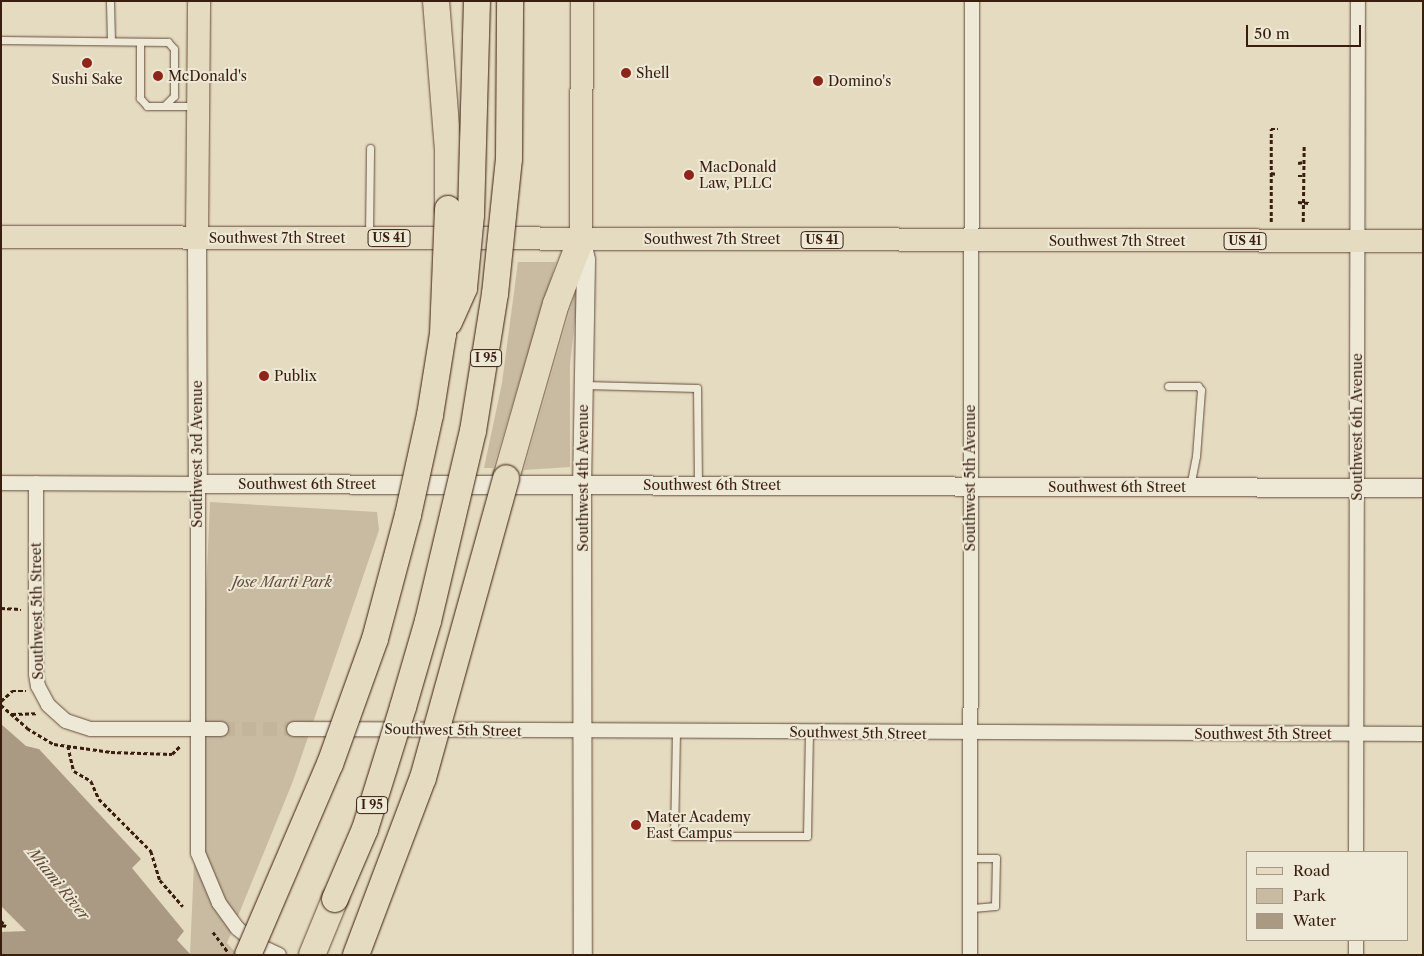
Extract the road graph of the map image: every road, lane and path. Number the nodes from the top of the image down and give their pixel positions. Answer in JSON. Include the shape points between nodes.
{"nodes":[{"id":1,"x":110,"y":1,"type":"edge"},
{"id":2,"x":199,"y":1,"type":"edge"},
{"id":3,"x":436,"y":1,"type":"edge"},
{"id":4,"x":477,"y":1,"type":"edge"},
{"id":5,"x":510,"y":1,"type":"edge"},
{"id":6,"x":582,"y":1,"type":"edge"},
{"id":7,"x":972,"y":1,"type":"edge"},
{"id":8,"x":1358,"y":1,"type":"edge"},
{"id":9,"x":1,"y":40,"type":"edge"},
{"id":10,"x":110,"y":41,"type":"junction"},
{"id":11,"x":140,"y":42,"type":"junction"},
{"id":12,"x":164,"y":106,"type":"junction"},
{"id":13,"x":199,"y":106,"type":"junction"},
{"id":14,"x":1278,"y":129,"type":"dead end"},
{"id":15,"x":1271,"y":145,"type":"junction"},
{"id":16,"x":1277,"y":145,"type":"dead end"},
{"id":17,"x":1304,"y":145,"type":"dead end"},
{"id":18,"x":370,"y":148,"type":"dead end"},
{"id":19,"x":1271,"y":149,"type":"junction"},
{"id":20,"x":1277,"y":149,"type":"dead end"},
{"id":21,"x":1298,"y":163,"type":"dead end"},
{"id":22,"x":1304,"y":164,"type":"junction"},
{"id":23,"x":1310,"y":166,"type":"dead end"},
{"id":24,"x":1271,"y":173,"type":"junction"},
{"id":25,"x":1277,"y":174,"type":"dead end"},
{"id":26,"x":1298,"y":176,"type":"dead end"},
{"id":27,"x":1304,"y":176,"type":"junction"},
{"id":28,"x":1271,"y":178,"type":"junction"},
{"id":29,"x":1277,"y":178,"type":"dead end"},
{"id":30,"x":1304,"y":185,"type":"junction"},
{"id":31,"x":1310,"y":185,"type":"dead end"},
{"id":32,"x":1271,"y":201,"type":"junction"},
{"id":33,"x":1277,"y":202,"type":"dead end"},
{"id":34,"x":1298,"y":202,"type":"dead end"},
{"id":35,"x":1304,"y":202,"type":"junction"},
{"id":36,"x":1309,"y":203,"type":"dead end"},
{"id":37,"x":1271,"y":226,"type":"dead end"},
{"id":38,"x":1303,"y":226,"type":"dead end"},
{"id":39,"x":1,"y":237,"type":"edge"},
{"id":40,"x":198,"y":238,"type":"junction"},
{"id":41,"x":368,"y":238,"type":"junction"},
{"id":42,"x":582,"y":239,"type":"junction"},
{"id":43,"x":971,"y":241,"type":"junction"},
{"id":44,"x":1356,"y":241,"type":"junction"},
{"id":45,"x":1423,"y":241,"type":"edge"},
{"id":46,"x":443,"y":334,"type":"junction"},
{"id":47,"x":584,"y":385,"type":"junction"},
{"id":48,"x":1168,"y":386,"type":"dead end"},
{"id":49,"x":1,"y":483,"type":"edge"},
{"id":50,"x":36,"y":483,"type":"junction"},
{"id":51,"x":198,"y":484,"type":"junction"},
{"id":52,"x":582,"y":485,"type":"junction"},
{"id":53,"x":698,"y":485,"type":"junction"},
{"id":54,"x":970,"y":486,"type":"junction"},
{"id":55,"x":1190,"y":487,"type":"junction"},
{"id":56,"x":1357,"y":488,"type":"junction"},
{"id":57,"x":1423,"y":488,"type":"edge"},
{"id":58,"x":1,"y":608,"type":"edge"},
{"id":59,"x":25,"y":609,"type":"dead end"},
{"id":60,"x":30,"y":692,"type":"dead end"},
{"id":61,"x":1,"y":701,"type":"edge"},
{"id":62,"x":11,"y":714,"type":"dead end"},
{"id":63,"x":40,"y":714,"type":"dead end"},
{"id":64,"x":196,"y":729,"type":"junction"},
{"id":65,"x":220,"y":729,"type":"tunnel mouth"},
{"id":66,"x":294,"y":729,"type":"tunnel mouth"},
{"id":67,"x":584,"y":732,"type":"junction"},
{"id":68,"x":676,"y":732,"type":"junction"},
{"id":69,"x":809,"y":732,"type":"junction"},
{"id":70,"x":970,"y":734,"type":"junction"},
{"id":71,"x":1356,"y":734,"type":"junction"},
{"id":72,"x":1423,"y":734,"type":"edge"},
{"id":73,"x":68,"y":746,"type":"dead end"},
{"id":74,"x":1356,"y":851,"type":"edge"},
{"id":75,"x":970,"y":858,"type":"junction"},
{"id":76,"x":183,"y":906,"type":"dead end"},
{"id":77,"x":970,"y":908,"type":"junction"},
{"id":78,"x":1,"y":921,"type":"edge"},
{"id":79,"x":1,"y":926,"type":"edge"},
{"id":80,"x":213,"y":932,"type":"dead end"},
{"id":81,"x":1356,"y":941,"type":"edge"},
{"id":82,"x":231,"y":955,"type":"edge"},
{"id":83,"x":248,"y":955,"type":"edge"},
{"id":84,"x":279,"y":955,"type":"edge"},
{"id":85,"x":312,"y":955,"type":"edge"},
{"id":86,"x":356,"y":955,"type":"edge"},
{"id":87,"x":583,"y":955,"type":"edge"},
{"id":88,"x":970,"y":955,"type":"edge"},
{"id":89,"x":1356,"y":955,"type":"edge"}],
"edges":[{"from":1,"to":10,"type":"lane"},
{"from":2,"to":13,"type":"main road","name":"Southwest 3rd Avenue"},
{"from":3,"to":46,"type":"highway","bridge":true,"via":[[448,149]]},
{"from":4,"to":46,"type":"highway","bridge":true,"via":[[475,139],[464,288]]},
{"from":5,"to":85,"type":"highway","number":"I 95","bridge":true,"via":[[508,168],[496,294],[473,431],[430,612],[400,716],[364,829]]},
{"from":6,"to":42,"type":"main road","name":"Southwest 4th Avenue"},
{"from":7,"to":43,"type":"street","name":"Southwest 5th Avenue"},
{"from":8,"to":44,"type":"street","name":"Southwest 6th Avenue"},
{"from":9,"to":10,"type":"lane"},
{"from":10,"to":11,"type":"lane"},
{"from":11,"to":12,"type":"lane","via":[[140,98],[147,106]]},
{"from":11,"to":12,"type":"lane","via":[[168,42],[174,50],[174,96]]},
{"from":12,"to":13,"type":"lane"},
{"from":13,"to":40,"type":"main road","name":"Southwest 3rd Avenue"},
{"from":14,"to":15,"type":"path","via":[[1271,129]]},
{"from":15,"to":16,"type":"path"},
{"from":15,"to":19,"type":"path"},
{"from":17,"to":22,"type":"path"},
{"from":18,"to":41,"type":"lane"},
{"from":19,"to":20,"type":"path"},
{"from":19,"to":24,"type":"path"},
{"from":21,"to":22,"type":"path"},
{"from":22,"to":23,"type":"path"},
{"from":22,"to":27,"type":"path"},
{"from":24,"to":25,"type":"path"},
{"from":24,"to":28,"type":"path"},
{"from":26,"to":27,"type":"path"},
{"from":27,"to":30,"type":"path"},
{"from":28,"to":29,"type":"path"},
{"from":28,"to":32,"type":"path"},
{"from":30,"to":31,"type":"path"},
{"from":30,"to":35,"type":"path"},
{"from":32,"to":33,"type":"path"},
{"from":32,"to":37,"type":"path"},
{"from":34,"to":35,"type":"path"},
{"from":35,"to":36,"type":"path"},
{"from":35,"to":38,"type":"path"},
{"from":39,"to":40,"type":"main road","name":"Southwest 7th Street","number":"US 41"},
{"from":40,"to":41,"type":"main road","name":"Southwest 7th Street","number":"US 41"},
{"from":40,"to":51,"type":"street","name":"Southwest 3rd Avenue"},
{"from":41,"to":42,"type":"main road","name":"Southwest 7th Street","number":"US 41"},
{"from":42,"to":43,"type":"main road","name":"Southwest 7th Street","number":"US 41"},
{"from":42,"to":47,"type":"street","name":"Southwest 4th Avenue","via":[[586,260]]},
{"from":42,"to":86,"type":"highway","bridge":true,"via":[[556,304],[423,778]]},
{"from":43,"to":44,"type":"main road","name":"Southwest 7th Street","number":"US 41"},
{"from":43,"to":54,"type":"street","name":"Southwest 5th Avenue"},
{"from":44,"to":45,"type":"main road","name":"Southwest 7th Street","number":"US 41"},
{"from":44,"to":56,"type":"street","name":"Southwest 6th Avenue"},
{"from":46,"to":83,"type":"highway","bridge":true,"via":[[421,459],[375,639],[330,764]]},
{"from":47,"to":52,"type":"street","name":"Southwest 4th Avenue"},
{"from":47,"to":53,"type":"lane","via":[[697,388]]},
{"from":48,"to":55,"type":"lane","via":[[1198,386],[1201,390]]},
{"from":49,"to":50,"type":"street","name":"Southwest 6th Street"},
{"from":50,"to":51,"type":"street","name":"Southwest 6th Street"},
{"from":50,"to":64,"type":"street","name":"Southwest 5th Street","via":[[36,674],[43,698],[66,721],[82,728]]},
{"from":51,"to":52,"type":"street","name":"Southwest 6th Street"},
{"from":51,"to":64,"type":"street","name":"Southwest 3rd Avenue"},
{"from":52,"to":53,"type":"street","name":"Southwest 6th Street"},
{"from":52,"to":67,"type":"street","name":"Southwest 4th Avenue"},
{"from":53,"to":54,"type":"street","name":"Southwest 6th Street"},
{"from":54,"to":55,"type":"street","name":"Southwest 6th Street"},
{"from":54,"to":70,"type":"street","name":"Southwest 5th Avenue"},
{"from":55,"to":56,"type":"street","name":"Southwest 6th Street"},
{"from":56,"to":57,"type":"street","name":"Southwest 6th Street"},
{"from":56,"to":71,"type":"street","name":"Southwest 6th Avenue"},
{"from":58,"to":59,"type":"path"},
{"from":60,"to":61,"type":"path","via":[[12,691]]},
{"from":62,"to":63,"type":"path"},
{"from":64,"to":65,"type":"street","name":"Southwest 5th Street"},
{"from":64,"to":84,"type":"street","name":"Southwest 3rd Avenue","via":[[198,853],[219,903],[246,937]]},
{"from":66,"to":67,"type":"street","name":"Southwest 5th Street"},
{"from":67,"to":68,"type":"street","name":"Southwest 5th Street"},
{"from":67,"to":87,"type":"street","name":"Southwest 4th Avenue"},
{"from":68,"to":69,"type":"street","name":"Southwest 5th Street"},
{"from":68,"to":69,"type":"lane","via":[[674,836],[807,836]]},
{"from":69,"to":70,"type":"street","name":"Southwest 5th Street"},
{"from":70,"to":71,"type":"street","name":"Southwest 5th Street"},
{"from":70,"to":75,"type":"street","name":"Southwest 5th Avenue"},
{"from":71,"to":72,"type":"street","name":"Southwest 5th Street"},
{"from":71,"to":74,"type":"street","name":"Southwest 6th Avenue"},
{"from":73,"to":76,"type":"path","via":[[74,771],[91,781],[99,800],[151,851],[160,880]]},
{"from":75,"to":77,"type":"street","name":"Southwest 5th Avenue"},
{"from":75,"to":77,"type":"lane","via":[[996,858],[995,906]]},
{"from":77,"to":88,"type":"street","name":"Southwest 5th Avenue"},
{"from":78,"to":79,"type":"path","via":[[6,926]]},
{"from":80,"to":82,"type":"path"},
{"from":81,"to":89,"type":"street"}]}
